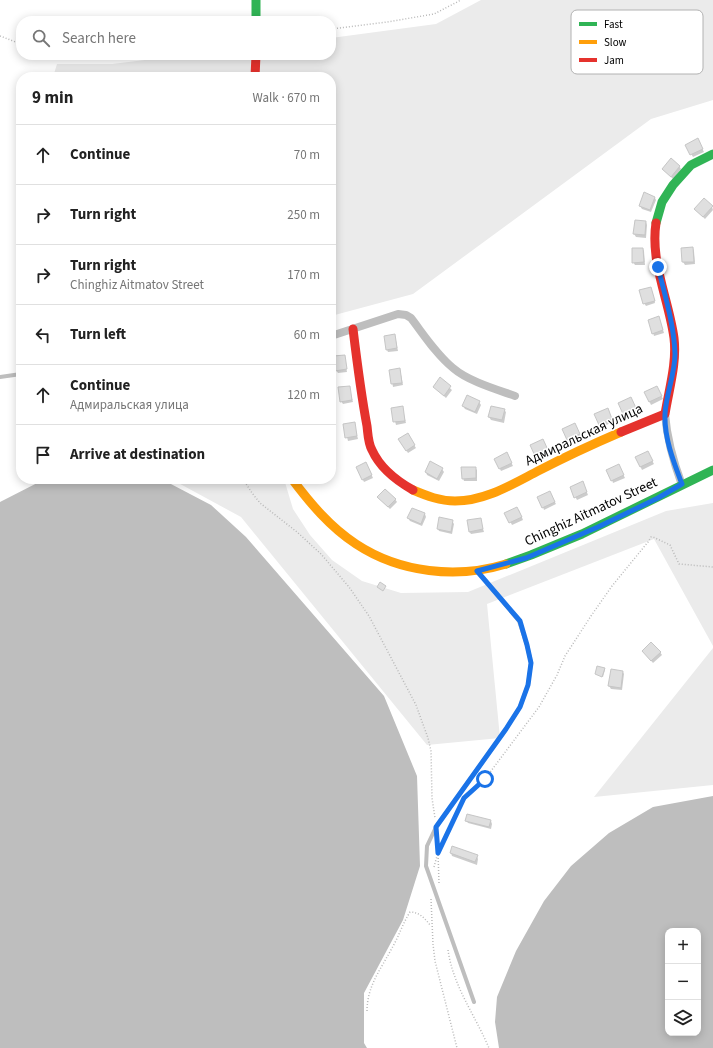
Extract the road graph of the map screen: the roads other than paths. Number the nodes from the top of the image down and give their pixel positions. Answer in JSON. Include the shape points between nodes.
{"nodes":[{"id":1,"x":256,"y":0,"type":"edge"},
{"id":2,"x":256,"y":16,"type":"edge"},
{"id":3,"x":256,"y":60,"type":"edge"},
{"id":4,"x":255,"y":72,"type":"edge"},
{"id":5,"x":713,"y":154,"type":"edge"},
{"id":6,"x":353,"y":329,"type":"junction"},
{"id":7,"x":336,"y":334,"type":"edge"},
{"id":8,"x":16,"y":375,"type":"edge"},
{"id":9,"x":0,"y":377,"type":"edge"},
{"id":10,"x":515,"y":396,"type":"dead end"},
{"id":11,"x":665,"y":414,"type":"junction"},
{"id":12,"x":713,"y":470,"type":"edge"},
{"id":13,"x":296,"y":484,"type":"edge"},
{"id":14,"x":682,"y":484,"type":"junction"},
{"id":15,"x":477,"y":571,"type":"junction"},
{"id":16,"x":474,"y":1002,"type":"dead end"}],
"edges":[{"from":1,"to":2,"type":"street"},
{"from":3,"to":4,"type":"street"},
{"from":5,"to":11,"type":"street","name":"Адмиральская улица","via":[[691,165],[672,185],[661,202],[655,221],[655,250],[674,338],[675,356]]},
{"from":6,"to":7,"type":"street"},
{"from":6,"to":10,"type":"street","via":[[398,314],[406,315],[453,369],[473,380]]},
{"from":6,"to":11,"type":"street","name":"Адмиральская улица","via":[[363,411],[372,450],[385,470],[413,492],[452,501],[469,500],[489,494]]},
{"from":8,"to":9,"type":"lane"},
{"from":11,"to":14,"type":"street","via":[[674,464]]},
{"from":12,"to":14,"type":"street","name":"Chinghiz Aitmatov Street"},
{"from":13,"to":15,"type":"street","name":"Chinghiz Aitmatov Street","via":[[321,516],[352,541],[381,558],[438,572]]},
{"from":14,"to":15,"type":"street","name":"Chinghiz Aitmatov Street","via":[[598,527],[526,558]]},
{"from":15,"to":16,"type":"lane","via":[[520,621],[531,663],[528,685],[520,707],[436,827],[427,846],[426,866]]}]}
